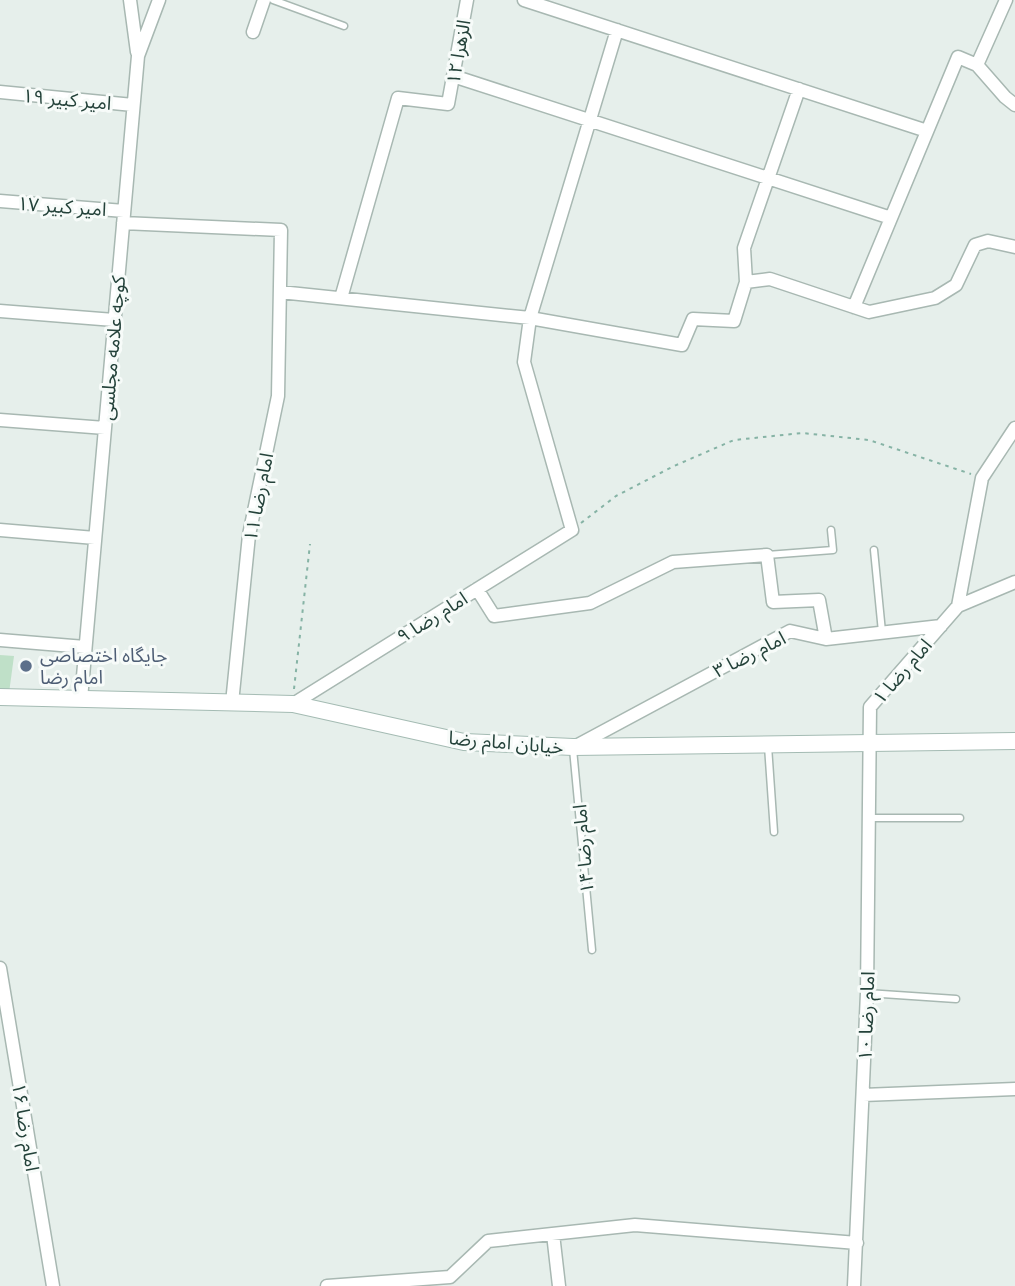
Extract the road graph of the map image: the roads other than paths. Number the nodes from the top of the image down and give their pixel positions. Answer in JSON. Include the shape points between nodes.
{"nodes":[{"id":1,"x":130,"y":0,"type":"edge"},
{"id":2,"x":159,"y":0,"type":"edge"},
{"id":3,"x":264,"y":0,"type":"edge"},
{"id":4,"x":273,"y":0,"type":"edge"},
{"id":5,"x":467,"y":0,"type":"edge"},
{"id":6,"x":524,"y":0,"type":"edge"},
{"id":7,"x":1006,"y":0,"type":"edge"},
{"id":8,"x":344,"y":26,"type":"dead end"},
{"id":9,"x":617,"y":30,"type":"junction"},
{"id":10,"x":253,"y":32,"type":"dead end"},
{"id":11,"x":138,"y":56,"type":"junction"},
{"id":12,"x":977,"y":65,"type":"junction"},
{"id":13,"x":453,"y":76,"type":"junction"},
{"id":14,"x":799,"y":89,"type":"junction"},
{"id":15,"x":0,"y":92,"type":"edge"},
{"id":16,"x":133,"y":105,"type":"junction"},
{"id":17,"x":1015,"y":106,"type":"edge"},
{"id":18,"x":589,"y":120,"type":"junction"},
{"id":19,"x":928,"y":131,"type":"junction"},
{"id":20,"x":768,"y":178,"type":"junction"},
{"id":21,"x":0,"y":201,"type":"edge"},
{"id":22,"x":123,"y":217,"type":"junction"},
{"id":23,"x":891,"y":218,"type":"junction"},
{"id":24,"x":1015,"y":247,"type":"edge"},
{"id":25,"x":746,"y":282,"type":"junction"},
{"id":26,"x":280,"y":292,"type":"junction"},
{"id":27,"x":341,"y":298,"type":"junction"},
{"id":28,"x":854,"y":307,"type":"junction"},
{"id":29,"x":0,"y":311,"type":"edge"},
{"id":30,"x":530,"y":318,"type":"junction"},
{"id":31,"x":114,"y":320,"type":"junction"},
{"id":32,"x":0,"y":420,"type":"edge"},
{"id":33,"x":105,"y":428,"type":"junction"},
{"id":34,"x":1015,"y":428,"type":"edge"},
{"id":35,"x":0,"y":530,"type":"edge"},
{"id":36,"x":831,"y":530,"type":"dead end"},
{"id":37,"x":95,"y":538,"type":"junction"},
{"id":38,"x":874,"y":550,"type":"dead end"},
{"id":39,"x":767,"y":555,"type":"junction"},
{"id":40,"x":1015,"y":582,"type":"edge"},
{"id":41,"x":477,"y":589,"type":"junction"},
{"id":42,"x":958,"y":606,"type":"junction"},
{"id":43,"x":941,"y":626,"type":"junction"},
{"id":44,"x":882,"y":633,"type":"junction"},
{"id":45,"x":826,"y":639,"type":"junction"},
{"id":46,"x":0,"y":640,"type":"edge"},
{"id":47,"x":85,"y":647,"type":"junction"},
{"id":48,"x":0,"y":697,"type":"edge"},
{"id":49,"x":81,"y":699,"type":"junction"},
{"id":50,"x":232,"y":703,"type":"junction"},
{"id":51,"x":293,"y":704,"type":"junction"},
{"id":52,"x":1015,"y":741,"type":"edge"},
{"id":53,"x":870,"y":745,"type":"junction"},
{"id":54,"x":768,"y":746,"type":"junction"},
{"id":55,"x":573,"y":747,"type":"junction"},
{"id":56,"x":868,"y":817,"type":"junction"},
{"id":57,"x":960,"y":818,"type":"dead end"},
{"id":58,"x":774,"y":832,"type":"dead end"},
{"id":59,"x":592,"y":950,"type":"dead end"},
{"id":60,"x":0,"y":968,"type":"edge"},
{"id":61,"x":867,"y":993,"type":"junction"},
{"id":62,"x":956,"y":999,"type":"dead end"},
{"id":63,"x":1015,"y":1089,"type":"edge"},
{"id":64,"x":863,"y":1095,"type":"junction"},
{"id":65,"x":553,"y":1234,"type":"junction"},
{"id":66,"x":857,"y":1242,"type":"junction"},
{"id":67,"x":450,"y":1282,"type":"edge"},
{"id":68,"x":53,"y":1286,"type":"edge"},
{"id":69,"x":327,"y":1286,"type":"edge"},
{"id":70,"x":559,"y":1286,"type":"edge"},
{"id":71,"x":854,"y":1286,"type":"edge"}],
"edges":[{"from":1,"to":11,"type":"street"},
{"from":2,"to":11,"type":"street","name":"کوچه علامه مجلسی"},
{"from":3,"to":10,"type":"street"},
{"from":4,"to":8,"type":"lane"},
{"from":5,"to":13,"type":"street","name":"الزهرا ۱۲"},
{"from":6,"to":9,"type":"street"},
{"from":7,"to":12,"type":"street"},
{"from":9,"to":14,"type":"street"},
{"from":9,"to":18,"type":"street"},
{"from":11,"to":16,"type":"street","name":"کوچه علامه مجلسی"},
{"from":12,"to":17,"type":"street"},
{"from":12,"to":19,"type":"street","via":[[958,57]]},
{"from":13,"to":18,"type":"street"},
{"from":13,"to":27,"type":"street","name":"الزهرا ۱۲","via":[[448,104],[398,98]]},
{"from":14,"to":19,"type":"street"},
{"from":14,"to":20,"type":"street"},
{"from":15,"to":16,"type":"street","name":"امیر کبیر ۱۹"},
{"from":16,"to":22,"type":"street","name":"کوچه علامه مجلسی"},
{"from":18,"to":20,"type":"street"},
{"from":18,"to":30,"type":"street"},
{"from":19,"to":23,"type":"street"},
{"from":20,"to":23,"type":"street"},
{"from":20,"to":25,"type":"street","via":[[744,248]]},
{"from":21,"to":22,"type":"street","name":"امیر کبیر ۱۷"},
{"from":22,"to":26,"type":"street","name":"امیر کبیر ۱۷","via":[[281,230]]},
{"from":22,"to":31,"type":"street","name":"کوچه علامه مجلسی"},
{"from":23,"to":28,"type":"street"},
{"from":24,"to":28,"type":"street","via":[[988,241],[975,245],[956,285],[935,298],[869,312]]},
{"from":25,"to":28,"type":"street","via":[[771,279]]},
{"from":25,"to":30,"type":"street","via":[[734,321],[693,319],[682,345]]},
{"from":26,"to":27,"type":"street"},
{"from":26,"to":50,"type":"street","name":"امام رضا ۱۱","via":[[278,396],[249,535]]},
{"from":27,"to":30,"type":"street"},
{"from":29,"to":31,"type":"street"},
{"from":30,"to":41,"type":"street","name":"امام رضا ۹","via":[[524,362],[572,530]]},
{"from":31,"to":33,"type":"street","name":"کوچه علامه مجلسی"},
{"from":32,"to":33,"type":"street"},
{"from":33,"to":37,"type":"street","name":"کوچه علامه مجلسی"},
{"from":34,"to":42,"type":"street","via":[[982,478]]},
{"from":35,"to":37,"type":"street"},
{"from":36,"to":39,"type":"lane","via":[[833,550]]},
{"from":37,"to":47,"type":"street","name":"کوچه علامه مجلسی"},
{"from":38,"to":44,"type":"lane"},
{"from":39,"to":41,"type":"street","via":[[673,562],[590,603],[494,616]]},
{"from":39,"to":45,"type":"street","via":[[773,602],[819,600]]},
{"from":40,"to":42,"type":"street"},
{"from":41,"to":51,"type":"street","name":"امام رضا ۹"},
{"from":42,"to":43,"type":"street","name":"امام رضا ۱"},
{"from":43,"to":44,"type":"street","name":"امام رضا ۳"},
{"from":43,"to":53,"type":"street","name":"امام رضا ۱","via":[[870,706]]},
{"from":44,"to":45,"type":"street","name":"امام رضا ۳"},
{"from":45,"to":55,"type":"street","name":"امام رضا ۳","via":[[790,631]]},
{"from":46,"to":47,"type":"street"},
{"from":47,"to":49,"type":"street","name":"کوچه علامه مجلسی"},
{"from":48,"to":49,"type":"street","name":"خیابان امام رضا"},
{"from":49,"to":50,"type":"street","name":"خیابان امام رضا"},
{"from":50,"to":51,"type":"street","name":"خیابان امام رضا"},
{"from":51,"to":55,"type":"street","name":"خیابان امام رضا","via":[[464,742]]},
{"from":52,"to":53,"type":"street","name":"خیابان امام رضا"},
{"from":53,"to":54,"type":"street","name":"خیابان امام رضا"},
{"from":53,"to":56,"type":"street","name":"امام رضا ۱۰"},
{"from":54,"to":55,"type":"street","name":"خیابان امام رضا"},
{"from":54,"to":58,"type":"lane"},
{"from":55,"to":59,"type":"lane","name":"امام رضا ۱۴"},
{"from":56,"to":57,"type":"lane"},
{"from":56,"to":61,"type":"street","name":"امام رضا ۱۰"},
{"from":60,"to":68,"type":"street","name":"امام رضا ۱۶"},
{"from":61,"to":62,"type":"lane"},
{"from":61,"to":64,"type":"street","name":"امام رضا ۱۰"},
{"from":63,"to":64,"type":"street"},
{"from":64,"to":66,"type":"street","name":"امام رضا ۱۰"},
{"from":65,"to":66,"type":"street","via":[[635,1225]]},
{"from":65,"to":67,"type":"street","via":[[488,1241]]},
{"from":65,"to":70,"type":"street"},
{"from":66,"to":71,"type":"street","name":"امام رضا ۱۰"},
{"from":67,"to":69,"type":"street"}]}
